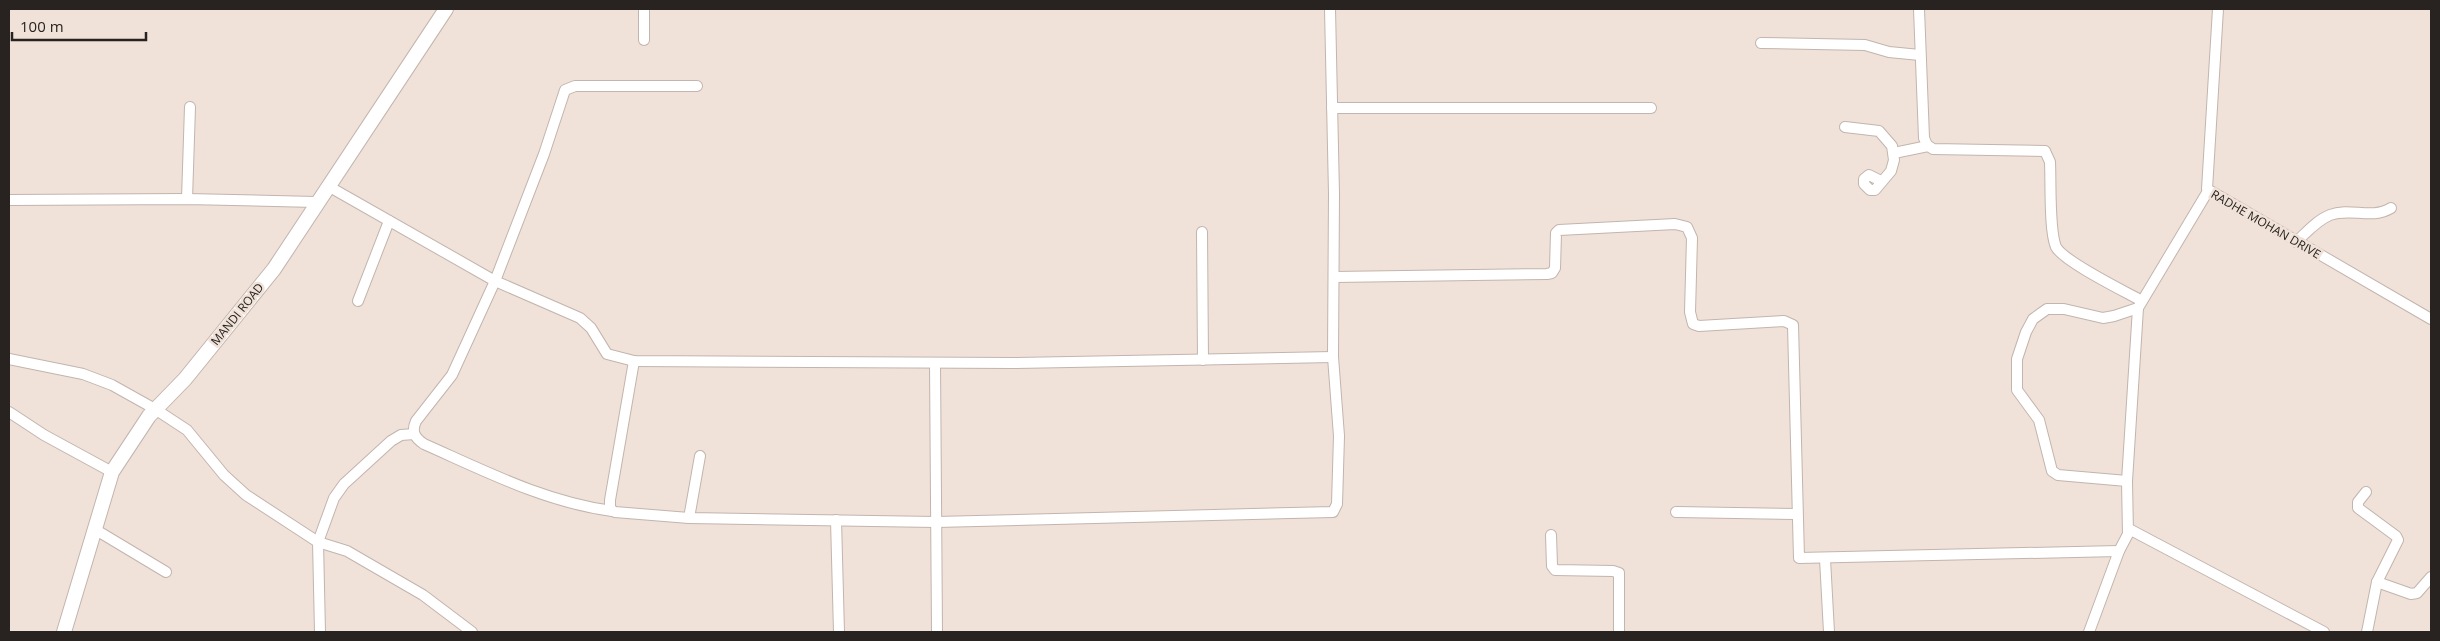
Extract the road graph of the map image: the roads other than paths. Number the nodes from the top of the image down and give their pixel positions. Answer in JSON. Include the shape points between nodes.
{"nodes":[{"id":1,"x":446,"y":9,"type":"edge"},
{"id":2,"x":644,"y":9,"type":"edge"},
{"id":3,"x":1330,"y":9,"type":"edge"},
{"id":4,"x":1919,"y":9,"type":"edge"},
{"id":5,"x":2218,"y":9,"type":"edge"},
{"id":6,"x":644,"y":40,"type":"dead end"},
{"id":7,"x":1761,"y":43,"type":"dead end"},
{"id":8,"x":1920,"y":55,"type":"junction"},
{"id":9,"x":697,"y":86,"type":"dead end"},
{"id":10,"x":190,"y":106,"type":"dead end"},
{"id":11,"x":1332,"y":108,"type":"junction"},
{"id":12,"x":1651,"y":108,"type":"dead end"},
{"id":13,"x":1845,"y":127,"type":"dead end"},
{"id":14,"x":1928,"y":146,"type":"junction"},
{"id":15,"x":1894,"y":153,"type":"junction"},
{"id":16,"x":1881,"y":181,"type":"dead end"},
{"id":17,"x":328,"y":186,"type":"junction"},
{"id":18,"x":2208,"y":191,"type":"junction"},
{"id":19,"x":187,"y":199,"type":"junction"},
{"id":20,"x":9,"y":200,"type":"edge"},
{"id":21,"x":316,"y":202,"type":"junction"},
{"id":22,"x":2391,"y":208,"type":"dead end"},
{"id":23,"x":389,"y":221,"type":"junction"},
{"id":24,"x":1202,"y":232,"type":"dead end"},
{"id":25,"x":2296,"y":242,"type":"junction"},
{"id":26,"x":1334,"y":277,"type":"junction"},
{"id":27,"x":495,"y":281,"type":"junction"},
{"id":28,"x":358,"y":301,"type":"dead end"},
{"id":29,"x":2139,"y":304,"type":"junction"},
{"id":30,"x":2431,"y":319,"type":"edge"},
{"id":31,"x":1333,"y":357,"type":"junction"},
{"id":32,"x":9,"y":359,"type":"edge"},
{"id":33,"x":1203,"y":360,"type":"junction"},
{"id":34,"x":634,"y":362,"type":"junction"},
{"id":35,"x":936,"y":363,"type":"junction"},
{"id":36,"x":155,"y":409,"type":"junction"},
{"id":37,"x":9,"y":412,"type":"edge"},
{"id":38,"x":414,"y":434,"type":"junction"},
{"id":39,"x":700,"y":456,"type":"dead end"},
{"id":40,"x":112,"y":472,"type":"junction"},
{"id":41,"x":2127,"y":481,"type":"junction"},
{"id":42,"x":2366,"y":492,"type":"dead end"},
{"id":43,"x":612,"y":511,"type":"junction"},
{"id":44,"x":1676,"y":512,"type":"dead end"},
{"id":45,"x":1796,"y":514,"type":"junction"},
{"id":46,"x":689,"y":518,"type":"junction"},
{"id":47,"x":836,"y":520,"type":"junction"},
{"id":48,"x":936,"y":522,"type":"junction"},
{"id":49,"x":2129,"y":529,"type":"junction"},
{"id":50,"x":96,"y":530,"type":"junction"},
{"id":51,"x":1550,"y":535,"type":"dead end"},
{"id":52,"x":318,"y":542,"type":"junction"},
{"id":53,"x":2120,"y":551,"type":"junction"},
{"id":54,"x":1825,"y":559,"type":"junction"},
{"id":55,"x":166,"y":572,"type":"dead end"},
{"id":56,"x":2431,"y":577,"type":"edge"},
{"id":57,"x":2377,"y":582,"type":"junction"},
{"id":58,"x":64,"y":632,"type":"edge"},
{"id":59,"x":320,"y":632,"type":"edge"},
{"id":60,"x":472,"y":632,"type":"edge"},
{"id":61,"x":839,"y":632,"type":"edge"},
{"id":62,"x":937,"y":632,"type":"edge"},
{"id":63,"x":1619,"y":632,"type":"edge"},
{"id":64,"x":1829,"y":632,"type":"edge"},
{"id":65,"x":2089,"y":632,"type":"edge"},
{"id":66,"x":2324,"y":632,"type":"edge"},
{"id":67,"x":2367,"y":632,"type":"edge"}],
"edges":[{"from":1,"to":17,"type":"street","name":"MANDI ROAD"},
{"from":2,"to":6,"type":"street"},
{"from":3,"to":11,"type":"street"},
{"from":4,"to":8,"type":"street"},
{"from":5,"to":18,"type":"street","name":"RADHE MOHAN DRIVE","via":[[2206,181]]},
{"from":7,"to":8,"type":"street","via":[[1859,44],[1889,52]]},
{"from":8,"to":14,"type":"street","via":[[1924,138]]},
{"from":9,"to":27,"type":"street","via":[[568,87]]},
{"from":10,"to":19,"type":"street"},
{"from":11,"to":12,"type":"street"},
{"from":11,"to":26,"type":"street"},
{"from":13,"to":15,"type":"street","via":[[1879,131],[1888,139]]},
{"from":14,"to":15,"type":"street"},
{"from":14,"to":29,"type":"street","via":[[1933,149],[2045,151],[2050,162],[2057,248],[2067,258]]},
{"from":15,"to":16,"type":"street","via":[[1891,171]]},
{"from":17,"to":21,"type":"street","name":"MANDI ROAD"},
{"from":17,"to":23,"type":"street"},
{"from":18,"to":25,"type":"street","name":"RADHE MOHAN DRIVE"},
{"from":18,"to":29,"type":"street"},
{"from":19,"to":20,"type":"street"},
{"from":19,"to":21,"type":"street"},
{"from":21,"to":36,"type":"street","name":"MANDI ROAD","via":[[274,269],[185,378]]},
{"from":22,"to":25,"type":"street","via":[[2375,215],[2332,214]]},
{"from":23,"to":27,"type":"street"},
{"from":23,"to":28,"type":"street"},
{"from":24,"to":33,"type":"street"},
{"from":25,"to":30,"type":"street","name":"RADHE MOHAN DRIVE"},
{"from":26,"to":31,"type":"street"},
{"from":26,"to":45,"type":"street","via":[[1547,274],[1554,271],[1556,232],[1560,229],[1675,224],[1687,227],[1692,238],[1690,312],[1693,324],[1784,321],[1792,324]]},
{"from":27,"to":34,"type":"street","via":[[580,318],[591,328],[606,354]]},
{"from":27,"to":38,"type":"street","via":[[452,375],[416,421]]},
{"from":29,"to":41,"type":"street"},
{"from":29,"to":41,"type":"street","via":[[2103,318],[2064,309],[2047,309],[2033,319],[2017,359],[2017,390],[2038,420],[2052,471],[2058,475]]},
{"from":31,"to":33,"type":"street"},
{"from":31,"to":48,"type":"street","via":[[1339,436],[1337,504],[1333,512]]},
{"from":32,"to":36,"type":"street","via":[[83,374]]},
{"from":33,"to":35,"type":"street"},
{"from":34,"to":35,"type":"street"},
{"from":34,"to":43,"type":"street","via":[[610,500]]},
{"from":35,"to":48,"type":"street"},
{"from":36,"to":40,"type":"street","name":"MANDI ROAD"},
{"from":36,"to":52,"type":"street","via":[[186,430],[241,490]]},
{"from":37,"to":40,"type":"street"},
{"from":38,"to":43,"type":"street","via":[[424,444],[521,487],[566,503]]},
{"from":38,"to":52,"type":"street","via":[[401,435],[391,441],[344,484],[334,498]]},
{"from":39,"to":46,"type":"street"},
{"from":40,"to":50,"type":"street","name":"MANDI ROAD"},
{"from":41,"to":49,"type":"street"},
{"from":42,"to":57,"type":"street","via":[[2358,502],[2358,508],[2398,538]]},
{"from":43,"to":46,"type":"street"},
{"from":44,"to":45,"type":"street"},
{"from":45,"to":54,"type":"street","via":[[1798,556]]},
{"from":46,"to":47,"type":"street"},
{"from":47,"to":48,"type":"street"},
{"from":47,"to":61,"type":"street"},
{"from":48,"to":62,"type":"street"},
{"from":49,"to":53,"type":"street"},
{"from":49,"to":66,"type":"street"},
{"from":50,"to":55,"type":"street"},
{"from":50,"to":58,"type":"street","name":"MANDI ROAD"},
{"from":51,"to":63,"type":"street","via":[[1555,570],[1619,573]]},
{"from":52,"to":59,"type":"street"},
{"from":52,"to":60,"type":"street","via":[[347,552],[424,595]]},
{"from":53,"to":54,"type":"street"},
{"from":53,"to":65,"type":"street"},
{"from":54,"to":64,"type":"street"},
{"from":56,"to":57,"type":"street","via":[[2417,593],[2411,594]]},
{"from":57,"to":67,"type":"street"}]}
